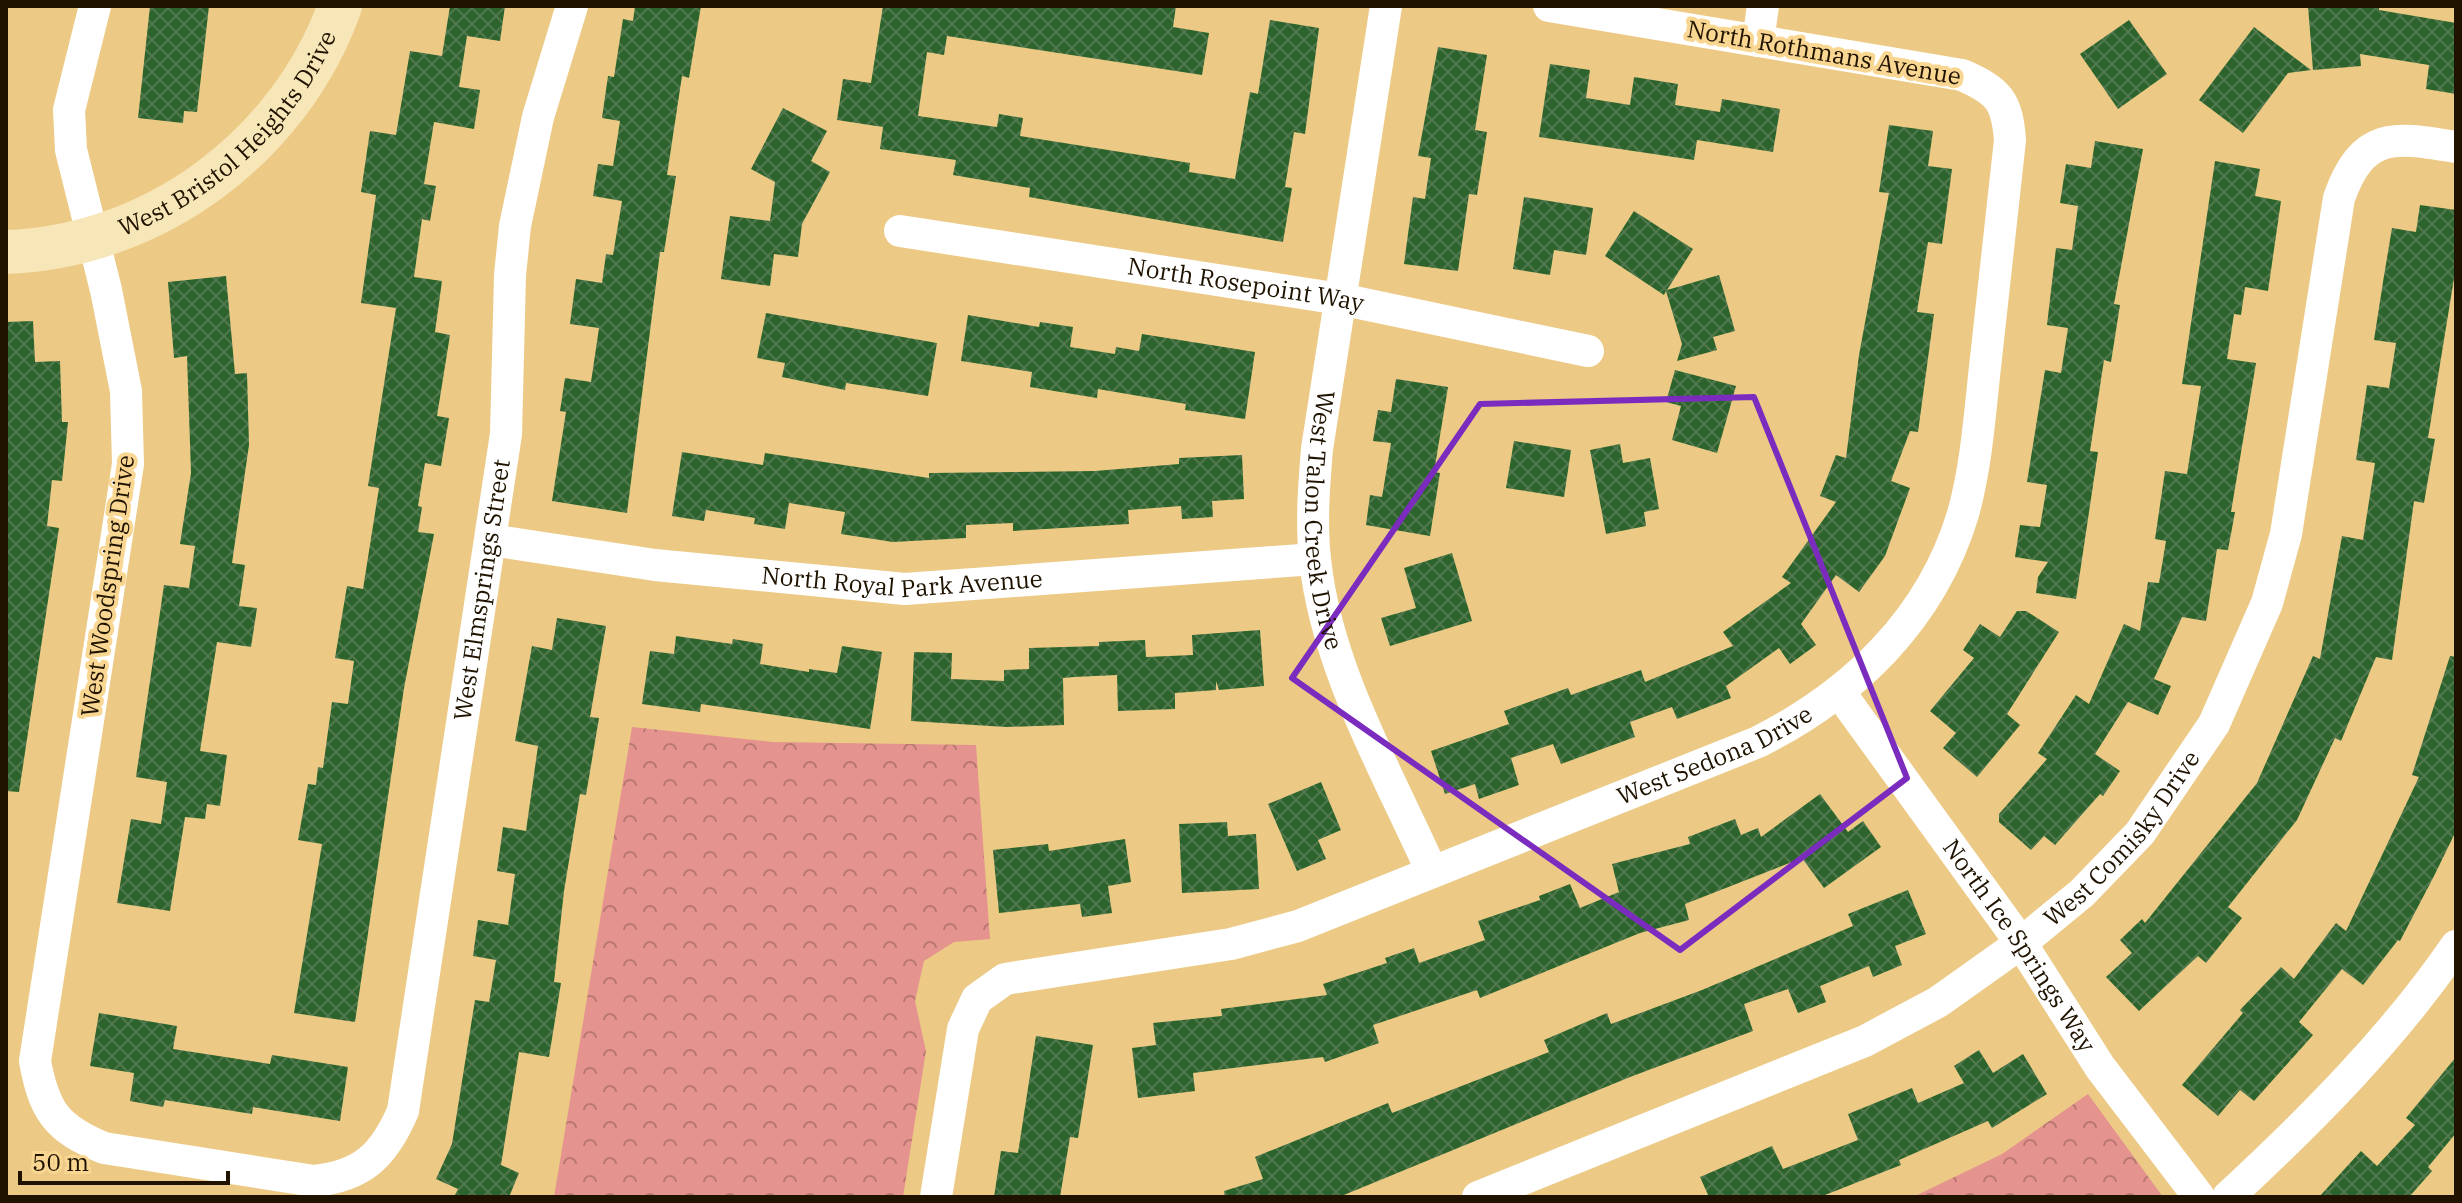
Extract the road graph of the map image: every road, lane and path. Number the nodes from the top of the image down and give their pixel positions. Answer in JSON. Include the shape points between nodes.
{"nodes":[{"id":1,"x":95,"y":6,"type":"edge"},
{"id":2,"x":340,"y":6,"type":"edge"},
{"id":3,"x":572,"y":6,"type":"edge"},
{"id":4,"x":1386,"y":6,"type":"edge"},
{"id":5,"x":1549,"y":6,"type":"edge"},
{"id":6,"x":1763,"y":6,"type":"edge"},
{"id":7,"x":1758,"y":41,"type":"junction"},
{"id":8,"x":1999,"y":97,"type":"joint"},
{"id":9,"x":2456,"y":147,"type":"edge"},
{"id":10,"x":900,"y":231,"type":"dead end"},
{"id":11,"x":93,"y":238,"type":"junction"},
{"id":12,"x":6,"y":252,"type":"edge"},
{"id":13,"x":1340,"y":299,"type":"junction"},
{"id":14,"x":1588,"y":351,"type":"dead end"},
{"id":15,"x":491,"y":540,"type":"junction"},
{"id":16,"x":1315,"y":559,"type":"junction"},
{"id":17,"x":1840,"y":693,"type":"junction"},
{"id":18,"x":1432,"y":872,"type":"junction"},
{"id":19,"x":2021,"y":943,"type":"junction"},
{"id":20,"x":2456,"y":946,"type":"edge"},
{"id":21,"x":366,"y":1164,"type":"joint"},
{"id":22,"x":936,"y":1197,"type":"edge"},
{"id":23,"x":1478,"y":1197,"type":"edge"},
{"id":24,"x":2199,"y":1197,"type":"edge"},
{"id":25,"x":2228,"y":1197,"type":"edge"}],
"edges":[{"from":1,"to":11,"type":"street","name":"West Woodspring Drive","via":[[69,110],[71,150]]},
{"from":2,"to":11,"type":"street","name":"West Bristol Heights Drive","via":[[301,84],[253,144],[193,193]]},
{"from":3,"to":15,"type":"street","name":"West Elmsprings Street","via":[[538,117],[515,226],[506,434]]},
{"from":4,"to":13,"type":"street","name":"West Talon Creek Drive"},
{"from":5,"to":7,"type":"street","name":"North Rothmans Avenue"},
{"from":6,"to":7,"type":"street"},
{"from":7,"to":8,"type":"street","name":"North Rothmans Avenue","via":[[1962,75]]},
{"from":8,"to":17,"type":"street","name":"West Sedona Drive","via":[[2008,114],[2010,140],[1975,457],[1962,514],[1943,565],[1915,613]]},
{"from":9,"to":19,"type":"street","name":"West Comisky Drive","via":[[2384,141],[2367,149],[2348,171],[2339,198],[2286,534],[2267,603],[2236,681],[2189,765],[2140,833],[2082,893]]},
{"from":10,"to":13,"type":"street","name":"North Rosepoint Way"},
{"from":11,"to":12,"type":"street","name":"West Bristol Heights Drive"},
{"from":11,"to":21,"type":"street","name":"West Woodspring Drive","via":[[126,391],[128,464],[35,1061],[41,1093],[55,1119],[77,1137],[104,1148],[314,1181],[342,1178]]},
{"from":13,"to":14,"type":"street","name":"North Rosepoint Way"},
{"from":13,"to":16,"type":"street","name":"West Talon Creek Drive","via":[[1317,449]]},
{"from":15,"to":16,"type":"street","name":"North Royal Park Avenue","via":[[655,565],[905,589]]},
{"from":15,"to":21,"type":"street","name":"West Elmsprings Street","via":[[403,1111],[390,1141]]},
{"from":16,"to":18,"type":"street","name":"West Talon Creek Drive","via":[[1338,655]]},
{"from":17,"to":18,"type":"street","name":"West Sedona Drive","via":[[1758,742]]},
{"from":17,"to":19,"type":"street","name":"North Ice Springs Way"},
{"from":18,"to":22,"type":"street","name":"West Sedona Drive","via":[[1265,936],[1005,979],[977,999],[963,1029]]},
{"from":19,"to":23,"type":"street","name":"West Comisky Drive","via":[[1938,1002],[1865,1041]]},
{"from":19,"to":24,"type":"street","name":"North Ice Springs Way","via":[[2100,1067]]},
{"from":20,"to":25,"type":"street","via":[[2421,996],[2303,1126]]}]}
